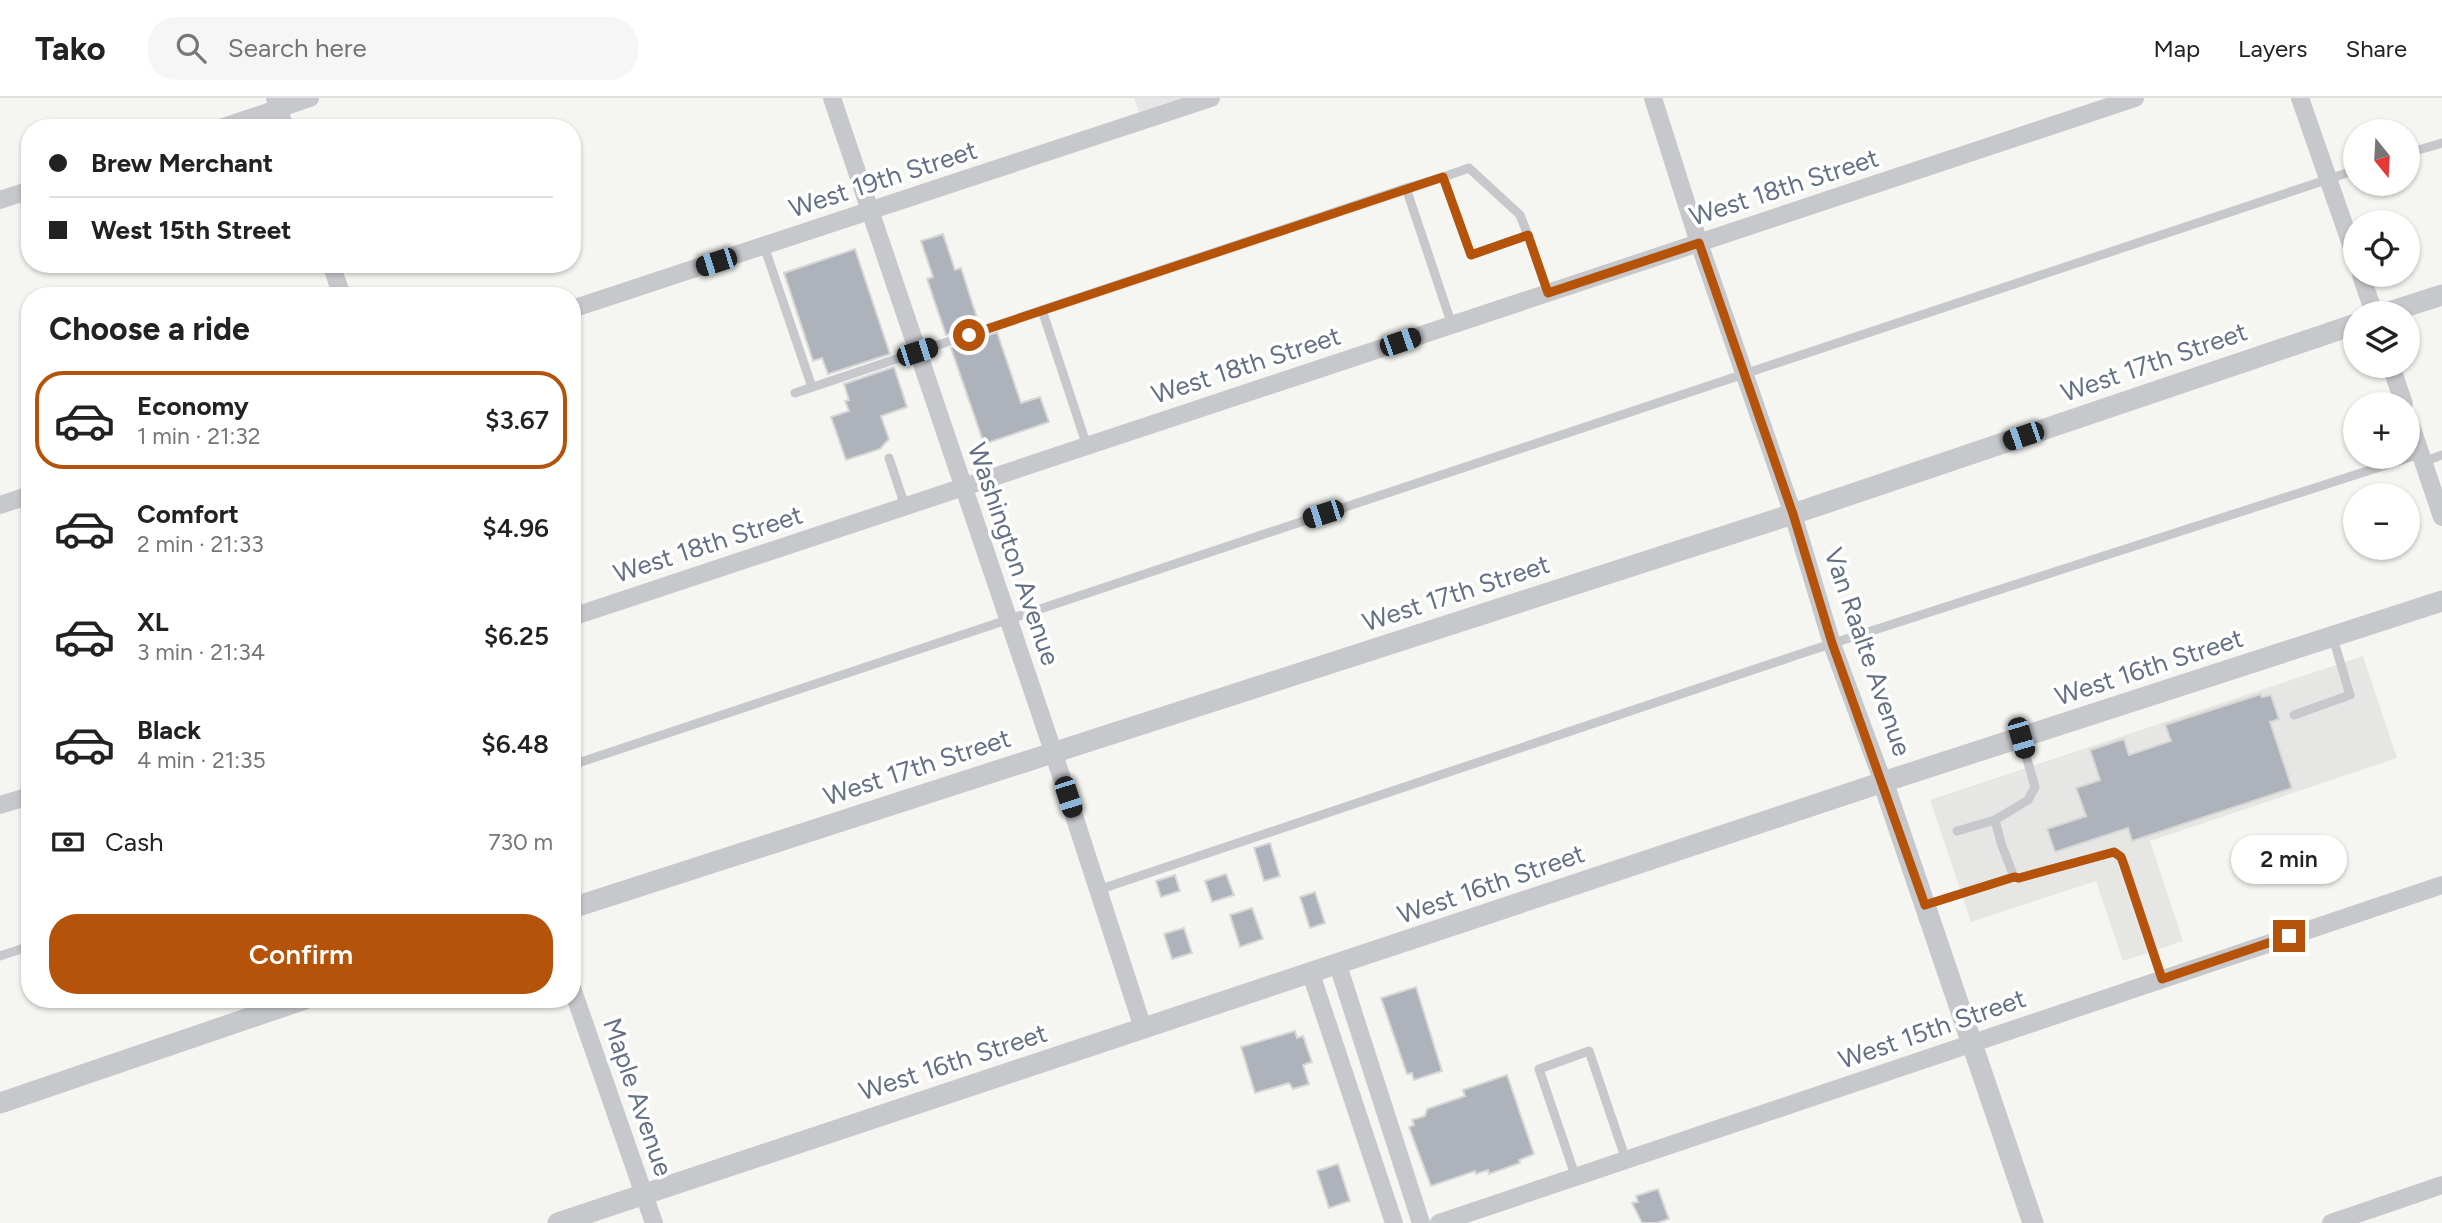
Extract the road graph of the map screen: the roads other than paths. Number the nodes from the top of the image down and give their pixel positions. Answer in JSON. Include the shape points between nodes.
{"nodes":[{"id":1,"x":310,"y":98,"type":"edge"},
{"id":2,"x":832,"y":98,"type":"edge"},
{"id":3,"x":1211,"y":98,"type":"edge"},
{"id":4,"x":2135,"y":98,"type":"edge"},
{"id":5,"x":2301,"y":98,"type":"edge"},
{"id":6,"x":1657,"y":99,"type":"edge"},
{"id":7,"x":277,"y":103,"type":"edge"},
{"id":8,"x":241,"y":119,"type":"edge"},
{"id":9,"x":2442,"y":143,"type":"edge"},
{"id":10,"x":2420,"y":149,"type":"edge"},
{"id":11,"x":2343,"y":174,"type":"edge"},
{"id":12,"x":1443,"y":177,"type":"junction"},
{"id":13,"x":2329,"y":179,"type":"junction"},
{"id":14,"x":1406,"y":188,"type":"junction"},
{"id":15,"x":21,"y":193,"type":"edge"},
{"id":16,"x":0,"y":200,"type":"edge"},
{"id":17,"x":871,"y":210,"type":"junction"},
{"id":18,"x":2343,"y":220,"type":"edge"},
{"id":19,"x":1528,"y":235,"type":"junction"},
{"id":20,"x":1699,"y":243,"type":"junction"},
{"id":21,"x":764,"y":246,"type":"junction"},
{"id":22,"x":1548,"y":293,"type":"junction"},
{"id":23,"x":2442,"y":295,"type":"edge"},
{"id":24,"x":2420,"y":302,"type":"edge"},
{"id":25,"x":581,"y":306,"type":"edge"},
{"id":26,"x":1042,"y":310,"type":"junction"},
{"id":27,"x":1452,"y":325,"type":"junction"},
{"id":28,"x":2343,"y":328,"type":"edge"},
{"id":29,"x":917,"y":352,"type":"junction"},
{"id":30,"x":1746,"y":372,"type":"junction"},
{"id":31,"x":812,"y":387,"type":"junction"},
{"id":32,"x":795,"y":393,"type":"dead end"},
{"id":33,"x":1087,"y":446,"type":"junction"},
{"id":34,"x":2420,"y":455,"type":"edge"},
{"id":35,"x":2442,"y":455,"type":"edge"},
{"id":36,"x":889,"y":458,"type":"dead end"},
{"id":37,"x":2421,"y":458,"type":"junction"},
{"id":38,"x":964,"y":486,"type":"junction"},
{"id":39,"x":21,"y":498,"type":"edge"},
{"id":40,"x":0,"y":505,"type":"edge"},
{"id":41,"x":905,"y":506,"type":"junction"},
{"id":42,"x":1793,"y":514,"type":"junction"},
{"id":43,"x":2442,"y":517,"type":"edge"},
{"id":44,"x":2442,"y":601,"type":"edge"},
{"id":45,"x":581,"y":614,"type":"edge"},
{"id":46,"x":1009,"y":619,"type":"junction"},
{"id":47,"x":2332,"y":636,"type":"junction"},
{"id":48,"x":1832,"y":643,"type":"junction"},
{"id":49,"x":2294,"y":715,"type":"dead end"},
{"id":50,"x":2021,"y":738,"type":"junction"},
{"id":51,"x":1053,"y":751,"type":"junction"},
{"id":52,"x":581,"y":762,"type":"edge"},
{"id":53,"x":1883,"y":782,"type":"junction"},
{"id":54,"x":21,"y":799,"type":"edge"},
{"id":55,"x":0,"y":805,"type":"edge"},
{"id":56,"x":1995,"y":820,"type":"junction"},
{"id":57,"x":1957,"y":831,"type":"dead end"},
{"id":58,"x":2014,"y":877,"type":"junction"},
{"id":59,"x":2442,"y":885,"type":"edge"},
{"id":60,"x":1098,"y":890,"type":"junction"},
{"id":61,"x":581,"y":905,"type":"edge"},
{"id":62,"x":1925,"y":905,"type":"junction"},
{"id":63,"x":21,"y":949,"type":"edge"},
{"id":64,"x":0,"y":956,"type":"edge"},
{"id":65,"x":1338,"y":965,"type":"junction"},
{"id":66,"x":1311,"y":974,"type":"junction"},
{"id":67,"x":2162,"y":979,"type":"junction"},
{"id":68,"x":279,"y":1008,"type":"edge"},
{"id":69,"x":579,"y":1008,"type":"edge"},
{"id":70,"x":1143,"y":1028,"type":"junction"},
{"id":71,"x":1972,"y":1043,"type":"junction"},
{"id":72,"x":0,"y":1104,"type":"edge"},
{"id":73,"x":1626,"y":1160,"type":"junction"},
{"id":74,"x":1576,"y":1178,"type":"junction"},
{"id":75,"x":2442,"y":1185,"type":"edge"},
{"id":76,"x":645,"y":1194,"type":"junction"},
{"id":77,"x":558,"y":1223,"type":"edge"},
{"id":78,"x":654,"y":1223,"type":"edge"},
{"id":79,"x":1394,"y":1223,"type":"edge"},
{"id":80,"x":1422,"y":1223,"type":"edge"},
{"id":81,"x":1439,"y":1223,"type":"edge"},
{"id":82,"x":2033,"y":1223,"type":"edge"},
{"id":83,"x":2331,"y":1223,"type":"edge"}],
"edges":[{"from":1,"to":7,"type":"street"},
{"from":2,"to":17,"type":"street","name":"Washington Avenue"},
{"from":3,"to":17,"type":"street","name":"West 19th Street"},
{"from":4,"to":20,"type":"street","name":"West 18th Street"},
{"from":5,"to":13,"type":"street"},
{"from":6,"to":20,"type":"street","name":"Van Raalte Avenue"},
{"from":7,"to":8,"type":"street"},
{"from":9,"to":10,"type":"lane"},
{"from":11,"to":13,"type":"lane"},
{"from":12,"to":14,"type":"lane"},
{"from":12,"to":19,"type":"lane","via":[[1469,168],[1520,215]]},
{"from":12,"to":19,"type":"lane","via":[[1471,255]]},
{"from":13,"to":18,"type":"street"},
{"from":13,"to":30,"type":"lane"},
{"from":14,"to":26,"type":"lane"},
{"from":14,"to":27,"type":"lane"},
{"from":15,"to":16,"type":"street"},
{"from":17,"to":21,"type":"street","name":"West 19th Street"},
{"from":17,"to":29,"type":"street","name":"Washington Avenue"},
{"from":19,"to":22,"type":"lane"},
{"from":20,"to":22,"type":"street","name":"West 18th Street"},
{"from":20,"to":30,"type":"street","name":"Van Raalte Avenue"},
{"from":21,"to":25,"type":"street","name":"West 19th Street"},
{"from":21,"to":31,"type":"lane"},
{"from":22,"to":27,"type":"street","name":"West 18th Street"},
{"from":23,"to":24,"type":"street"},
{"from":26,"to":29,"type":"lane"},
{"from":26,"to":33,"type":"lane"},
{"from":27,"to":33,"type":"street","name":"West 18th Street"},
{"from":28,"to":42,"type":"street","name":"West 17th Street"},
{"from":29,"to":31,"type":"lane"},
{"from":29,"to":38,"type":"street","name":"Washington Avenue"},
{"from":30,"to":42,"type":"street","name":"Van Raalte Avenue"},
{"from":30,"to":46,"type":"lane"},
{"from":31,"to":32,"type":"lane"},
{"from":33,"to":38,"type":"street","name":"West 18th Street"},
{"from":34,"to":37,"type":"street"},
{"from":35,"to":37,"type":"lane"},
{"from":36,"to":41,"type":"lane"},
{"from":37,"to":43,"type":"street"},
{"from":37,"to":48,"type":"lane"},
{"from":38,"to":41,"type":"street","name":"West 18th Street"},
{"from":38,"to":46,"type":"street","name":"Washington Avenue"},
{"from":39,"to":40,"type":"street"},
{"from":41,"to":45,"type":"street","name":"West 18th Street"},
{"from":42,"to":48,"type":"street","name":"Van Raalte Avenue"},
{"from":42,"to":51,"type":"street","name":"West 17th Street"},
{"from":44,"to":47,"type":"street","name":"West 16th Street"},
{"from":46,"to":51,"type":"street","name":"Washington Avenue"},
{"from":46,"to":52,"type":"lane"},
{"from":47,"to":49,"type":"lane","via":[[2350,695]]},
{"from":47,"to":50,"type":"street","name":"West 16th Street"},
{"from":48,"to":53,"type":"street","name":"Van Raalte Avenue"},
{"from":48,"to":60,"type":"lane"},
{"from":50,"to":53,"type":"street","name":"West 16th Street"},
{"from":50,"to":56,"type":"lane","via":[[2035,787],[2028,800]]},
{"from":51,"to":60,"type":"street","name":"Washington Avenue"},
{"from":51,"to":61,"type":"street","name":"West 17th Street"},
{"from":53,"to":62,"type":"street","name":"Van Raalte Avenue"},
{"from":53,"to":65,"type":"street","name":"West 16th Street"},
{"from":54,"to":55,"type":"street"},
{"from":56,"to":57,"type":"lane"},
{"from":56,"to":58,"type":"lane"},
{"from":58,"to":62,"type":"lane"},
{"from":58,"to":67,"type":"lane","via":[[2114,852],[2121,857]]},
{"from":59,"to":67,"type":"street","name":"West 15th Street"},
{"from":60,"to":70,"type":"street","name":"Washington Avenue"},
{"from":62,"to":71,"type":"street","name":"Van Raalte Avenue"},
{"from":63,"to":64,"type":"lane"},
{"from":65,"to":66,"type":"street","name":"West 16th Street"},
{"from":65,"to":80,"type":"street"},
{"from":66,"to":70,"type":"street","name":"West 16th Street"},
{"from":66,"to":79,"type":"street"},
{"from":67,"to":71,"type":"street","name":"West 15th Street"},
{"from":68,"to":72,"type":"street"},
{"from":69,"to":76,"type":"street","name":"Maple Avenue"},
{"from":70,"to":76,"type":"street","name":"West 16th Street"},
{"from":71,"to":73,"type":"street","name":"West 15th Street"},
{"from":71,"to":82,"type":"street","name":"Van Raalte Avenue"},
{"from":73,"to":74,"type":"street","name":"West 15th Street"},
{"from":73,"to":74,"type":"lane","via":[[1589,1051],[1539,1069]]},
{"from":74,"to":81,"type":"street","name":"West 15th Street"},
{"from":75,"to":83,"type":"street"},
{"from":76,"to":77,"type":"street","name":"West 16th Street"},
{"from":76,"to":78,"type":"street","name":"Maple Avenue"}]}
